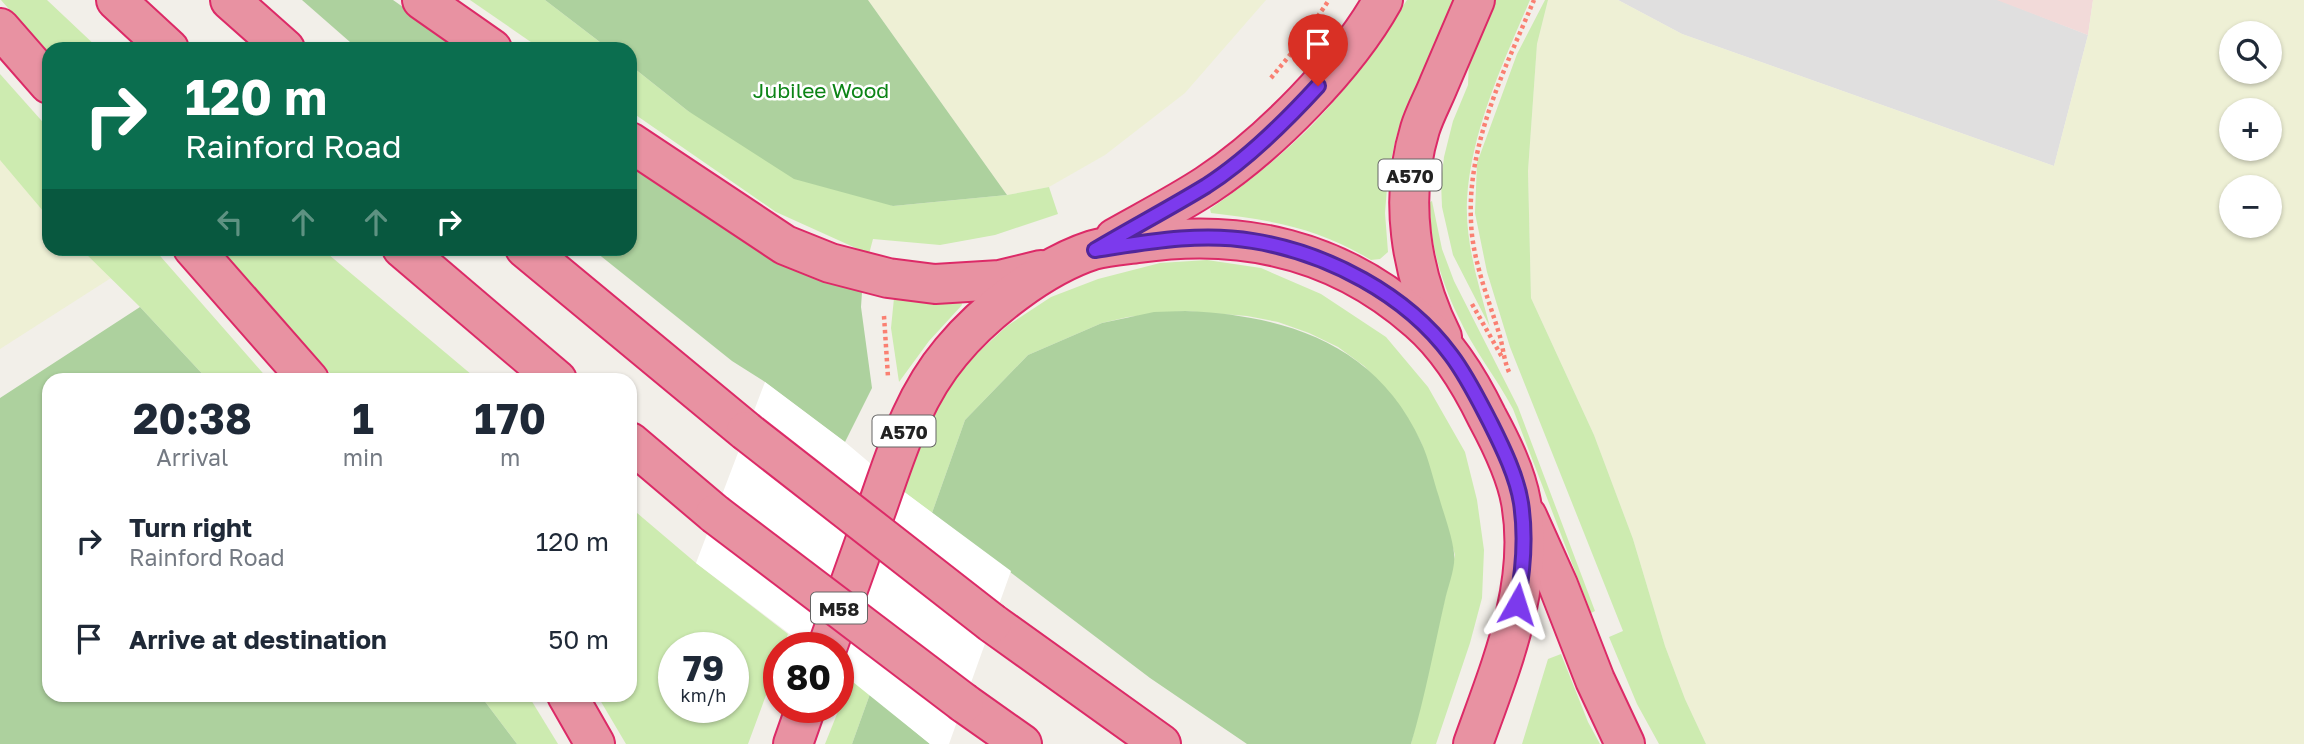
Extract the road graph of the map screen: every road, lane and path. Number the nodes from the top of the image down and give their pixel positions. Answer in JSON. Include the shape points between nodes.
{"nodes":[{"id":1,"x":116,"y":0,"type":"edge"},
{"id":2,"x":230,"y":0,"type":"edge"},
{"id":3,"x":422,"y":0,"type":"edge"},
{"id":4,"x":1329,"y":0,"type":"edge"},
{"id":5,"x":1383,"y":0,"type":"edge"},
{"id":6,"x":1475,"y":0,"type":"edge"},
{"id":7,"x":1534,"y":0,"type":"edge"},
{"id":8,"x":0,"y":28,"type":"edge"},
{"id":9,"x":161,"y":42,"type":"edge"},
{"id":10,"x":277,"y":42,"type":"edge"},
{"id":11,"x":482,"y":42,"type":"edge"},
{"id":12,"x":42,"y":76,"type":"edge"},
{"id":13,"x":1267,"y":82,"type":"dead end"},
{"id":14,"x":637,"y":147,"type":"edge"},
{"id":15,"x":1095,"y":250,"type":"junction"},
{"id":16,"x":200,"y":256,"type":"edge"},
{"id":17,"x":410,"y":256,"type":"edge"},
{"id":18,"x":535,"y":256,"type":"edge"},
{"id":19,"x":1056,"y":266,"type":"junction"},
{"id":20,"x":1465,"y":292,"type":"dead end"},
{"id":21,"x":1451,"y":355,"type":"junction"},
{"id":22,"x":1504,"y":359,"type":"junction"},
{"id":23,"x":303,"y":373,"type":"edge"},
{"id":24,"x":548,"y":373,"type":"edge"},
{"id":25,"x":1514,"y":384,"type":"dead end"},
{"id":26,"x":637,"y":448,"type":"edge"},
{"id":27,"x":1521,"y":502,"type":"junction"},
{"id":28,"x":833,"y":632,"type":"edge"},
{"id":29,"x":571,"y":702,"type":"edge"},
{"id":30,"x":800,"y":723,"type":"edge"},
{"id":31,"x":596,"y":744,"type":"edge"},
{"id":32,"x":793,"y":744,"type":"edge"},
{"id":33,"x":1022,"y":744,"type":"edge"},
{"id":34,"x":1161,"y":744,"type":"edge"},
{"id":35,"x":1473,"y":744,"type":"edge"},
{"id":36,"x":1625,"y":744,"type":"edge"}],
"edges":[{"from":1,"to":9,"type":"highway"},
{"from":2,"to":10,"type":"highway"},
{"from":3,"to":11,"type":"highway"},
{"from":4,"to":13,"type":"path"},
{"from":5,"to":15,"type":"highway","number":"A570","via":[[1318,86],[1246,156],[1208,185]]},
{"from":6,"to":21,"type":"highway","number":"A570","via":[[1420,128],[1410,173],[1409,223],[1422,290]]},
{"from":7,"to":22,"type":"path","via":[[1484,127],[1474,174],[1471,221],[1480,275]]},
{"from":8,"to":12,"type":"highway"},
{"from":14,"to":19,"type":"highway","via":[[785,245],[840,267],[935,284],[1000,280]]},
{"from":15,"to":19,"type":"highway","number":"A570"},
{"from":15,"to":21,"type":"highway","number":"A570","via":[[1201,237],[1253,241],[1299,252],[1342,269],[1386,295],[1421,322]]},
{"from":16,"to":23,"type":"highway"},
{"from":17,"to":24,"type":"highway"},
{"from":18,"to":34,"type":"highway","bridge":true,"via":[[746,431],[992,623]]},
{"from":19,"to":28,"type":"highway","number":"A570","via":[[976,324],[929,380],[907,422]]},
{"from":20,"to":22,"type":"path"},
{"from":21,"to":27,"type":"highway","number":"A570","via":[[1503,448]]},
{"from":22,"to":25,"type":"path"},
{"from":26,"to":33,"type":"highway","number":"M58","bridge":true,"via":[[715,514]]},
{"from":27,"to":35,"type":"highway","number":"A570","via":[[1523,546],[1515,619]]},
{"from":27,"to":36,"type":"highway"},
{"from":29,"to":31,"type":"highway"},
{"from":30,"to":32,"type":"highway"}]}
